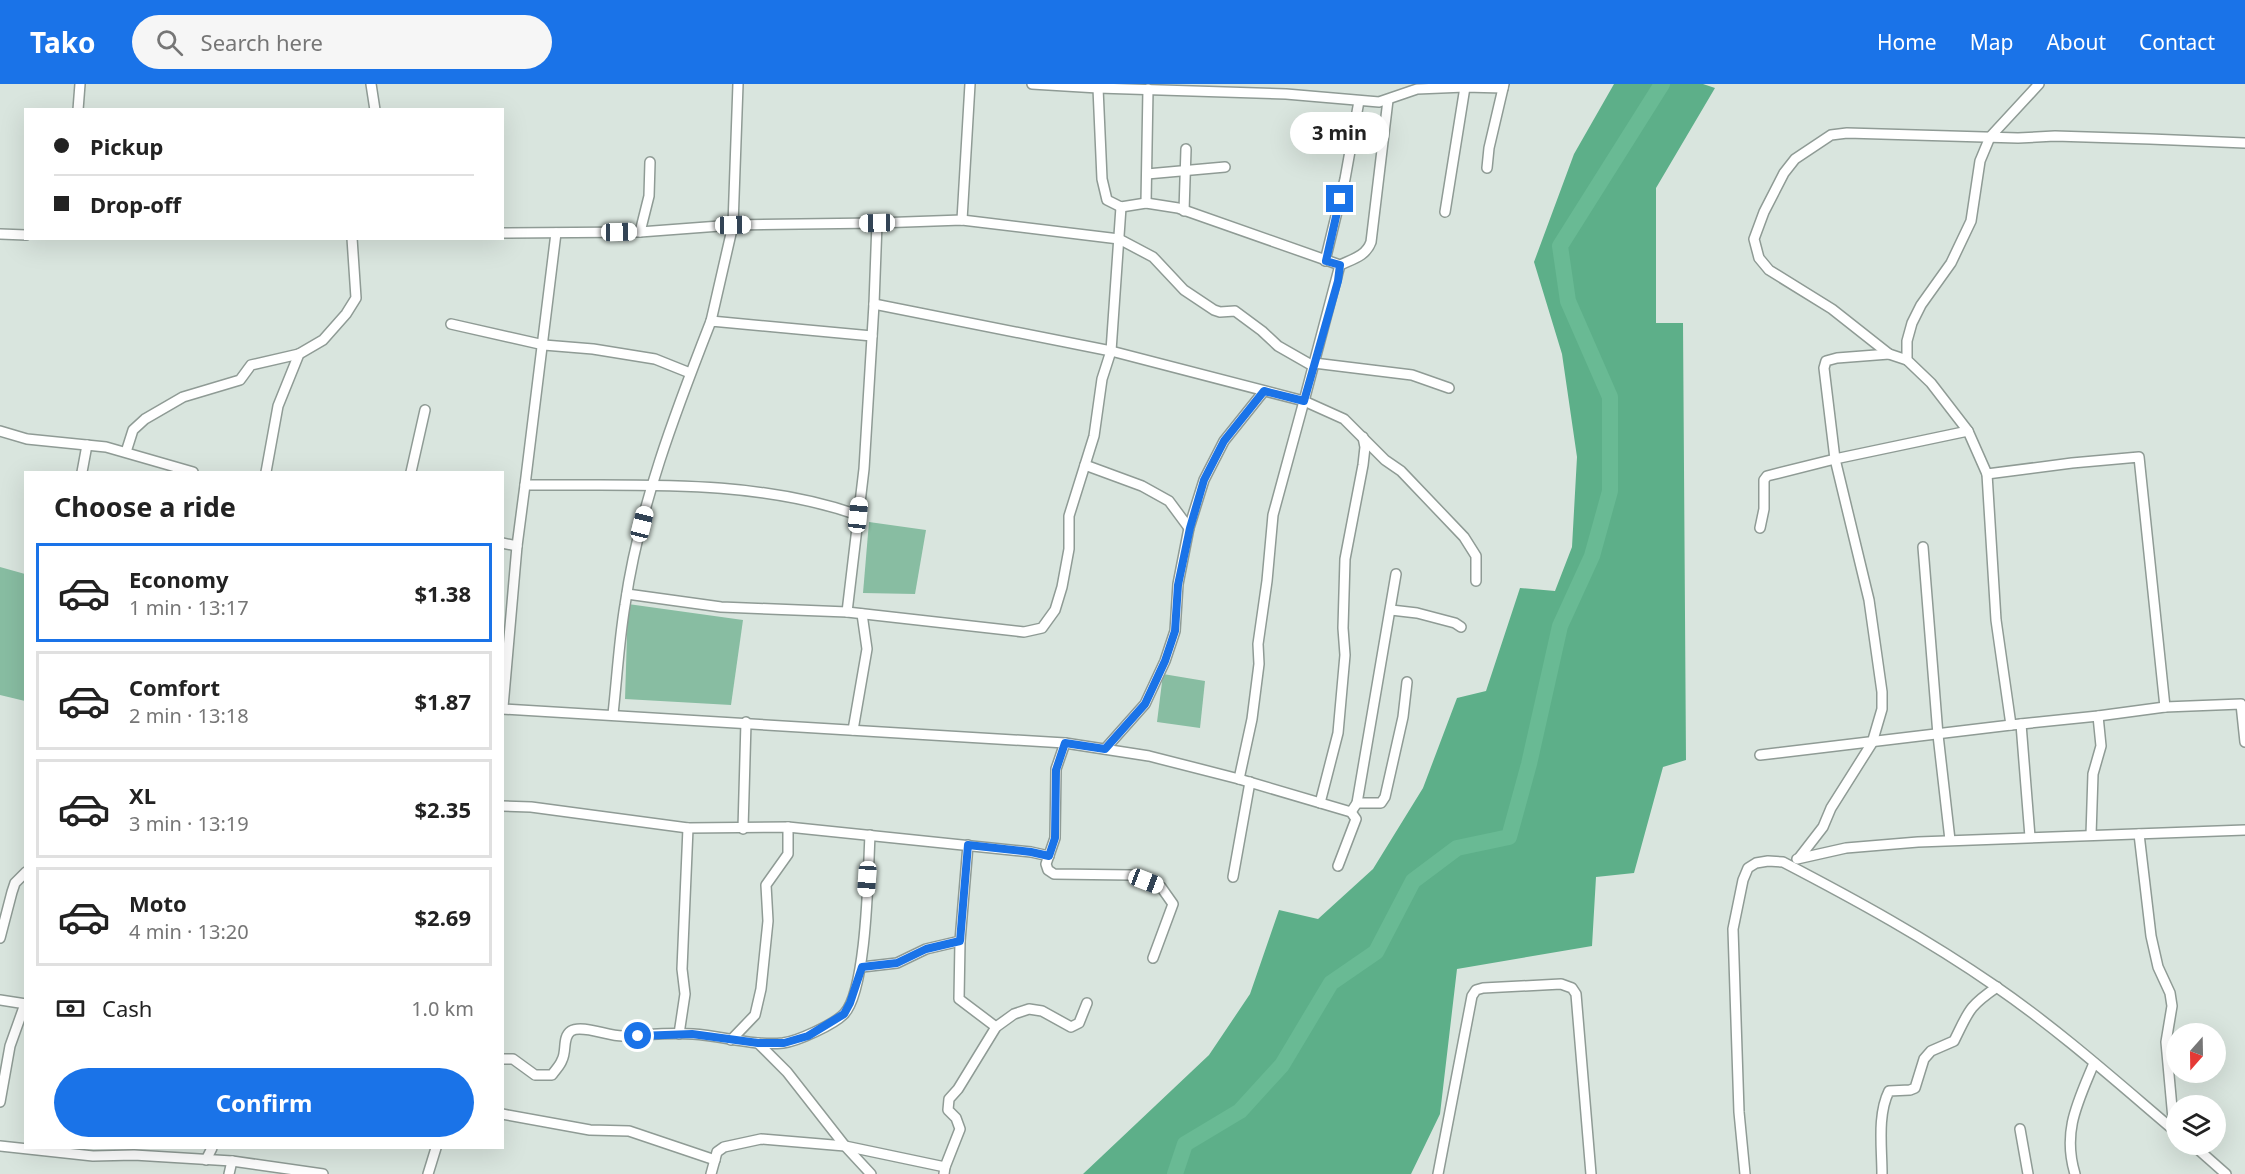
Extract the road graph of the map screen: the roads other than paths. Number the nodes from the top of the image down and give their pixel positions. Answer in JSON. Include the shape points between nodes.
{"nodes":[{"id":1,"x":80,"y":84,"type":"edge"},
{"id":2,"x":371,"y":84,"type":"edge"},
{"id":3,"x":738,"y":84,"type":"edge"},
{"id":4,"x":970,"y":84,"type":"edge"},
{"id":5,"x":1032,"y":84,"type":"edge"},
{"id":6,"x":1287,"y":84,"type":"edge"},
{"id":7,"x":2039,"y":84,"type":"edge"},
{"id":8,"x":1504,"y":86,"type":"edge"},
{"id":9,"x":1184,"y":87,"type":"edge"},
{"id":10,"x":1465,"y":87,"type":"junction"},
{"id":11,"x":1098,"y":88,"type":"junction"},
{"id":12,"x":1148,"y":89,"type":"junction"},
{"id":13,"x":1286,"y":94,"type":"junction"},
{"id":14,"x":1388,"y":100,"type":"junction"},
{"id":15,"x":1359,"y":101,"type":"junction"},
{"id":16,"x":78,"y":108,"type":"edge"},
{"id":17,"x":375,"y":108,"type":"edge"},
{"id":18,"x":1990,"y":137,"type":"junction"},
{"id":19,"x":2245,"y":143,"type":"edge"},
{"id":20,"x":1186,"y":149,"type":"dead end"},
{"id":21,"x":650,"y":162,"type":"dead end"},
{"id":22,"x":1225,"y":167,"type":"dead end"},
{"id":23,"x":1487,"y":168,"type":"dead end"},
{"id":24,"x":1186,"y":170,"type":"junction"},
{"id":25,"x":1147,"y":174,"type":"junction"},
{"id":26,"x":1146,"y":203,"type":"junction"},
{"id":27,"x":1121,"y":207,"type":"junction"},
{"id":28,"x":1184,"y":211,"type":"junction"},
{"id":29,"x":1445,"y":212,"type":"dead end"},
{"id":30,"x":962,"y":220,"type":"junction"},
{"id":31,"x":877,"y":223,"type":"junction"},
{"id":32,"x":733,"y":225,"type":"junction"},
{"id":33,"x":640,"y":232,"type":"junction"},
{"id":34,"x":504,"y":233,"type":"edge"},
{"id":35,"x":556,"y":233,"type":"junction"},
{"id":36,"x":0,"y":234,"type":"edge"},
{"id":37,"x":24,"y":236,"type":"edge"},
{"id":38,"x":1119,"y":239,"type":"junction"},
{"id":39,"x":352,"y":240,"type":"edge"},
{"id":40,"x":1326,"y":261,"type":"junction"},
{"id":41,"x":1340,"y":265,"type":"junction"},
{"id":42,"x":874,"y":304,"type":"junction"},
{"id":43,"x":711,"y":321,"type":"junction"},
{"id":44,"x":451,"y":324,"type":"dead end"},
{"id":45,"x":872,"y":336,"type":"junction"},
{"id":46,"x":544,"y":345,"type":"junction"},
{"id":47,"x":1111,"y":351,"type":"junction"},
{"id":48,"x":299,"y":354,"type":"junction"},
{"id":49,"x":1889,"y":354,"type":"junction"},
{"id":50,"x":1907,"y":360,"type":"junction"},
{"id":51,"x":1314,"y":365,"type":"junction"},
{"id":52,"x":690,"y":373,"type":"junction"},
{"id":53,"x":1449,"y":388,"type":"dead end"},
{"id":54,"x":1264,"y":391,"type":"junction"},
{"id":55,"x":1304,"y":401,"type":"junction"},
{"id":56,"x":425,"y":410,"type":"dead end"},
{"id":57,"x":0,"y":430,"type":"edge"},
{"id":58,"x":1968,"y":431,"type":"junction"},
{"id":59,"x":1363,"y":437,"type":"junction"},
{"id":60,"x":87,"y":445,"type":"junction"},
{"id":61,"x":126,"y":452,"type":"junction"},
{"id":62,"x":1835,"y":459,"type":"junction"},
{"id":63,"x":1085,"y":465,"type":"junction"},
{"id":64,"x":82,"y":471,"type":"edge"},
{"id":65,"x":190,"y":471,"type":"edge"},
{"id":66,"x":266,"y":471,"type":"edge"},
{"id":67,"x":411,"y":471,"type":"edge"},
{"id":68,"x":1987,"y":474,"type":"junction"},
{"id":69,"x":525,"y":486,"type":"junction"},
{"id":70,"x":651,"y":486,"type":"junction"},
{"id":71,"x":858,"y":515,"type":"junction"},
{"id":72,"x":1190,"y":528,"type":"junction"},
{"id":73,"x":1760,"y":528,"type":"dead end"},
{"id":74,"x":504,"y":543,"type":"edge"},
{"id":75,"x":517,"y":546,"type":"junction"},
{"id":76,"x":1923,"y":547,"type":"dead end"},
{"id":77,"x":1396,"y":574,"type":"dead end"},
{"id":78,"x":1476,"y":581,"type":"dead end"},
{"id":79,"x":627,"y":594,"type":"junction"},
{"id":80,"x":1390,"y":610,"type":"junction"},
{"id":81,"x":847,"y":612,"type":"junction"},
{"id":82,"x":862,"y":614,"type":"junction"},
{"id":83,"x":1461,"y":627,"type":"dead end"},
{"id":84,"x":1407,"y":682,"type":"dead end"},
{"id":85,"x":504,"y":696,"type":"edge"},
{"id":86,"x":2166,"y":706,"type":"junction"},
{"id":87,"x":504,"y":708,"type":"edge"},
{"id":88,"x":613,"y":714,"type":"junction"},
{"id":89,"x":2098,"y":716,"type":"junction"},
{"id":90,"x":746,"y":722,"type":"junction"},
{"id":91,"x":2016,"y":724,"type":"junction"},
{"id":92,"x":852,"y":730,"type":"junction"},
{"id":93,"x":1938,"y":735,"type":"junction"},
{"id":94,"x":2245,"y":742,"type":"edge"},
{"id":95,"x":1065,"y":743,"type":"junction"},
{"id":96,"x":1872,"y":743,"type":"junction"},
{"id":97,"x":1105,"y":749,"type":"junction"},
{"id":98,"x":1760,"y":755,"type":"dead end"},
{"id":99,"x":1239,"y":779,"type":"junction"},
{"id":100,"x":1250,"y":782,"type":"junction"},
{"id":101,"x":1320,"y":802,"type":"junction"},
{"id":102,"x":1357,"y":803,"type":"junction"},
{"id":103,"x":504,"y":806,"type":"edge"},
{"id":104,"x":1352,"y":812,"type":"junction"},
{"id":105,"x":788,"y":827,"type":"junction"},
{"id":106,"x":688,"y":828,"type":"junction"},
{"id":107,"x":742,"y":828,"type":"junction"},
{"id":108,"x":2245,"y":830,"type":"edge"},
{"id":109,"x":2139,"y":834,"type":"junction"},
{"id":110,"x":870,"y":835,"type":"junction"},
{"id":111,"x":2091,"y":835,"type":"junction"},
{"id":112,"x":2030,"y":837,"type":"junction"},
{"id":113,"x":1950,"y":840,"type":"junction"},
{"id":114,"x":968,"y":845,"type":"junction"},
{"id":115,"x":1049,"y":856,"type":"junction"},
{"id":116,"x":1799,"y":858,"type":"junction"},
{"id":117,"x":1783,"y":862,"type":"junction"},
{"id":118,"x":1338,"y":866,"type":"dead end"},
{"id":119,"x":24,"y":874,"type":"edge"},
{"id":120,"x":1233,"y":877,"type":"dead end"},
{"id":121,"x":0,"y":938,"type":"edge"},
{"id":122,"x":960,"y":941,"type":"junction"},
{"id":123,"x":1153,"y":958,"type":"dead end"},
{"id":124,"x":862,"y":967,"type":"junction"},
{"id":125,"x":1997,"y":987,"type":"junction"},
{"id":126,"x":0,"y":1000,"type":"edge"},
{"id":127,"x":1087,"y":1003,"type":"dead end"},
{"id":128,"x":24,"y":1004,"type":"edge"},
{"id":129,"x":24,"y":1007,"type":"edge"},
{"id":130,"x":996,"y":1027,"type":"junction"},
{"id":131,"x":679,"y":1034,"type":"junction"},
{"id":132,"x":731,"y":1040,"type":"junction"},
{"id":133,"x":758,"y":1043,"type":"junction"},
{"id":134,"x":784,"y":1043,"type":"junction"},
{"id":135,"x":504,"y":1059,"type":"edge"},
{"id":136,"x":774,"y":1060,"type":"junction"},
{"id":137,"x":2094,"y":1063,"type":"junction"},
{"id":138,"x":3,"y":1069,"type":"edge"},
{"id":139,"x":2171,"y":1095,"type":"edge"},
{"id":140,"x":0,"y":1102,"type":"edge"},
{"id":141,"x":504,"y":1114,"type":"edge"},
{"id":142,"x":2166,"y":1123,"type":"edge"},
{"id":143,"x":2020,"y":1129,"type":"dead end"},
{"id":144,"x":0,"y":1146,"type":"edge"},
{"id":145,"x":845,"y":1146,"type":"junction"},
{"id":146,"x":24,"y":1149,"type":"edge"},
{"id":147,"x":28,"y":1149,"type":"edge"},
{"id":148,"x":212,"y":1149,"type":"edge"},
{"id":149,"x":436,"y":1149,"type":"edge"},
{"id":150,"x":134,"y":1151,"type":"edge"},
{"id":151,"x":2204,"y":1155,"type":"edge"},
{"id":152,"x":206,"y":1160,"type":"junction"},
{"id":153,"x":715,"y":1160,"type":"junction"},
{"id":154,"x":231,"y":1161,"type":"junction"},
{"id":155,"x":944,"y":1170,"type":"edge"},
{"id":156,"x":229,"y":1174,"type":"edge"},
{"id":157,"x":323,"y":1174,"type":"edge"},
{"id":158,"x":428,"y":1174,"type":"edge"},
{"id":159,"x":711,"y":1174,"type":"edge"},
{"id":160,"x":872,"y":1174,"type":"edge"},
{"id":161,"x":1438,"y":1174,"type":"edge"},
{"id":162,"x":1591,"y":1174,"type":"edge"},
{"id":163,"x":1745,"y":1174,"type":"edge"},
{"id":164,"x":1882,"y":1174,"type":"edge"},
{"id":165,"x":2028,"y":1174,"type":"edge"},
{"id":166,"x":2075,"y":1174,"type":"edge"},
{"id":167,"x":2226,"y":1174,"type":"edge"}],
"edges":[{"from":1,"to":16,"type":"street"},
{"from":2,"to":17,"type":"street"},
{"from":3,"to":32,"type":"street"},
{"from":4,"to":30,"type":"street"},
{"from":5,"to":11,"type":"street"},
{"from":6,"to":13,"type":"street"},
{"from":7,"to":18,"type":"street"},
{"from":8,"to":10,"type":"street"},
{"from":8,"to":23,"type":"street"},
{"from":9,"to":12,"type":"street"},
{"from":9,"to":13,"type":"street"},
{"from":10,"to":14,"type":"street","via":[[1417,89]]},
{"from":10,"to":29,"type":"street"},
{"from":11,"to":12,"type":"street"},
{"from":11,"to":27,"type":"street","via":[[1102,179],[1107,200]]},
{"from":12,"to":25,"type":"street"},
{"from":13,"to":15,"type":"street"},
{"from":14,"to":15,"type":"street"},
{"from":14,"to":41,"type":"street","via":[[1371,242],[1368,251]]},
{"from":15,"to":40,"type":"street"},
{"from":18,"to":19,"type":"street"},
{"from":18,"to":49,"type":"street","via":[[1831,135],[1795,159],[1774,191],[1755,239],[1758,258],[1769,270],[1832,309]]},
{"from":18,"to":50,"type":"street","via":[[1980,161],[1971,221],[1951,263],[1912,323]]},
{"from":20,"to":24,"type":"street"},
{"from":21,"to":33,"type":"street","via":[[649,196]]},
{"from":22,"to":24,"type":"street"},
{"from":24,"to":25,"type":"street"},
{"from":24,"to":28,"type":"street"},
{"from":25,"to":26,"type":"street"},
{"from":26,"to":27,"type":"street"},
{"from":26,"to":28,"type":"street"},
{"from":27,"to":38,"type":"street"},
{"from":28,"to":40,"type":"street"},
{"from":30,"to":31,"type":"street"},
{"from":30,"to":38,"type":"street"},
{"from":31,"to":32,"type":"street"},
{"from":31,"to":42,"type":"street"},
{"from":32,"to":33,"type":"street"},
{"from":32,"to":43,"type":"street"},
{"from":33,"to":35,"type":"street"},
{"from":34,"to":35,"type":"street"},
{"from":35,"to":46,"type":"street"},
{"from":36,"to":37,"type":"street"},
{"from":38,"to":47,"type":"street"},
{"from":38,"to":51,"type":"street","via":[[1153,257],[1184,290],[1214,310],[1235,311],[1278,346]]},
{"from":39,"to":48,"type":"street","via":[[356,298],[323,340]]},
{"from":40,"to":41,"type":"street"},
{"from":41,"to":51,"type":"street"},
{"from":42,"to":45,"type":"street"},
{"from":42,"to":47,"type":"street"},
{"from":43,"to":45,"type":"street"},
{"from":43,"to":52,"type":"street"},
{"from":44,"to":46,"type":"street"},
{"from":45,"to":71,"type":"street"},
{"from":46,"to":52,"type":"street","via":[[655,359]]},
{"from":46,"to":69,"type":"street"},
{"from":47,"to":54,"type":"street"},
{"from":47,"to":63,"type":"street"},
{"from":48,"to":61,"type":"street","via":[[251,365],[240,380],[183,397],[133,430]]},
{"from":48,"to":66,"type":"street","via":[[278,406]]},
{"from":49,"to":50,"type":"street"},
{"from":49,"to":62,"type":"street","via":[[1826,361]]},
{"from":50,"to":58,"type":"street","via":[[1931,383]]},
{"from":51,"to":53,"type":"street","via":[[1412,375]]},
{"from":51,"to":55,"type":"street"},
{"from":52,"to":70,"type":"street"},
{"from":54,"to":55,"type":"street"},
{"from":54,"to":72,"type":"street","via":[[1224,441],[1204,480]]},
{"from":55,"to":59,"type":"street","via":[[1344,419]]},
{"from":55,"to":99,"type":"street","via":[[1273,515],[1252,719]]},
{"from":56,"to":67,"type":"street"},
{"from":57,"to":60,"type":"street","via":[[27,439]]},
{"from":58,"to":62,"type":"street"},
{"from":58,"to":68,"type":"street"},
{"from":59,"to":78,"type":"street","via":[[1464,537],[1476,556]]},
{"from":59,"to":101,"type":"street","via":[[1363,465],[1345,559],[1345,655],[1338,733]]},
{"from":60,"to":61,"type":"street"},
{"from":60,"to":64,"type":"street"},
{"from":61,"to":65,"type":"street"},
{"from":62,"to":73,"type":"street","via":[[1767,476]]},
{"from":62,"to":96,"type":"street","via":[[1869,600],[1882,693],[1882,709]]},
{"from":63,"to":72,"type":"street","via":[[1142,486],[1169,501]]},
{"from":63,"to":82,"type":"street","via":[[1069,516],[1069,549],[1062,587],[1055,610],[1041,628],[1024,632]]},
{"from":68,"to":86,"type":"street","via":[[2139,457]]},
{"from":68,"to":91,"type":"street","via":[[1996,620]]},
{"from":69,"to":70,"type":"street"},
{"from":69,"to":75,"type":"street"},
{"from":70,"to":71,"type":"street","via":[[734,489],[822,502]]},
{"from":70,"to":79,"type":"street"},
{"from":71,"to":81,"type":"street"},
{"from":72,"to":97,"type":"street","via":[[1178,585],[1175,631],[1165,661],[1145,704]]},
{"from":74,"to":75,"type":"street"},
{"from":75,"to":85,"type":"street"},
{"from":76,"to":93,"type":"street"},
{"from":77,"to":80,"type":"street"},
{"from":79,"to":81,"type":"street","via":[[721,607]]},
{"from":79,"to":88,"type":"street"},
{"from":80,"to":83,"type":"street","via":[[1417,613]]},
{"from":80,"to":102,"type":"street"},
{"from":81,"to":82,"type":"street"},
{"from":82,"to":92,"type":"street","via":[[867,649]]},
{"from":84,"to":102,"type":"street","via":[[1384,797],[1377,804]]},
{"from":86,"to":89,"type":"street"},
{"from":86,"to":94,"type":"street","via":[[2241,704]]},
{"from":87,"to":88,"type":"street"},
{"from":88,"to":90,"type":"street"},
{"from":89,"to":91,"type":"street"},
{"from":89,"to":111,"type":"street","via":[[2101,746],[2093,774]]},
{"from":90,"to":92,"type":"street"},
{"from":90,"to":107,"type":"street"},
{"from":91,"to":93,"type":"street"},
{"from":91,"to":112,"type":"street"},
{"from":92,"to":95,"type":"street"},
{"from":93,"to":96,"type":"street"},
{"from":93,"to":113,"type":"street"},
{"from":95,"to":97,"type":"street"},
{"from":95,"to":115,"type":"street","via":[[1056,770],[1055,838]]},
{"from":96,"to":98,"type":"street"},
{"from":96,"to":116,"type":"street","via":[[1823,827]]},
{"from":97,"to":99,"type":"street"},
{"from":99,"to":100,"type":"street"},
{"from":100,"to":101,"type":"street"},
{"from":100,"to":120,"type":"street"},
{"from":101,"to":104,"type":"street"},
{"from":102,"to":104,"type":"street"},
{"from":103,"to":106,"type":"street"},
{"from":104,"to":118,"type":"street","via":[[1356,819]]},
{"from":105,"to":107,"type":"street"},
{"from":105,"to":110,"type":"street"},
{"from":105,"to":132,"type":"street","via":[[788,854],[766,885],[768,921],[756,1015]]},
{"from":106,"to":107,"type":"street"},
{"from":106,"to":131,"type":"street","via":[[682,969],[685,994]]},
{"from":108,"to":109,"type":"street"},
{"from":109,"to":111,"type":"street"},
{"from":109,"to":139,"type":"street","via":[[2151,936],[2171,1000],[2166,1041]]},
{"from":110,"to":114,"type":"street"},
{"from":110,"to":124,"type":"street"},
{"from":111,"to":112,"type":"street"},
{"from":112,"to":113,"type":"street"},
{"from":113,"to":116,"type":"street","via":[[1846,848]]},
{"from":114,"to":115,"type":"street"},
{"from":114,"to":122,"type":"street"},
{"from":115,"to":123,"type":"street","via":[[1046,864],[1054,874],[1131,875],[1161,887],[1173,904]]},
{"from":116,"to":117,"type":"street"},
{"from":117,"to":125,"type":"street","via":[[1867,905]]},
{"from":117,"to":163,"type":"street","via":[[1756,863],[1748,868],[1733,928]]},
{"from":119,"to":121,"type":"street","via":[[15,883]]},
{"from":122,"to":124,"type":"street","via":[[926,949],[897,963]]},
{"from":122,"to":130,"type":"street","via":[[959,999]]},
{"from":124,"to":134,"type":"street","via":[[844,1014],[808,1036]]},
{"from":125,"to":137,"type":"street"},
{"from":125,"to":164,"type":"street","via":[[1968,1011],[1954,1041],[1931,1051],[1924,1059],[1915,1088],[1889,1091],[1882,1124]]},
{"from":126,"to":128,"type":"street"},
{"from":127,"to":130,"type":"street","via":[[1079,1023],[1071,1027],[1042,1011],[1029,1009]]},
{"from":129,"to":138,"type":"street"},
{"from":130,"to":155,"type":"street","via":[[949,1099],[948,1110],[960,1130]]},
{"from":131,"to":132,"type":"street"},
{"from":131,"to":135,"type":"street","via":[[618,1037],[578,1028],[565,1038],[562,1062],[552,1075],[535,1075],[513,1059]]},
{"from":132,"to":133,"type":"street"},
{"from":133,"to":134,"type":"street"},
{"from":133,"to":136,"type":"street"},
{"from":134,"to":136,"type":"street"},
{"from":136,"to":145,"type":"street","via":[[788,1072]]},
{"from":137,"to":142,"type":"street"},
{"from":137,"to":166,"type":"street","via":[[2070,1131]]},
{"from":138,"to":140,"type":"street"},
{"from":141,"to":153,"type":"street","via":[[591,1130],[629,1131]]},
{"from":143,"to":165,"type":"street"},
{"from":144,"to":146,"type":"street"},
{"from":145,"to":153,"type":"street","via":[[761,1139],[724,1147]]},
{"from":145,"to":155,"type":"street"},
{"from":145,"to":160,"type":"street"},
{"from":147,"to":150,"type":"street","via":[[93,1156]]},
{"from":148,"to":152,"type":"street"},
{"from":149,"to":158,"type":"street"},
{"from":150,"to":152,"type":"street"},
{"from":151,"to":167,"type":"street"},
{"from":152,"to":154,"type":"street"},
{"from":153,"to":159,"type":"street"},
{"from":154,"to":156,"type":"street"},
{"from":154,"to":157,"type":"street"},
{"from":161,"to":162,"type":"street","via":[[1472,996],[1484,988],[1561,984],[1576,994]]}]}
